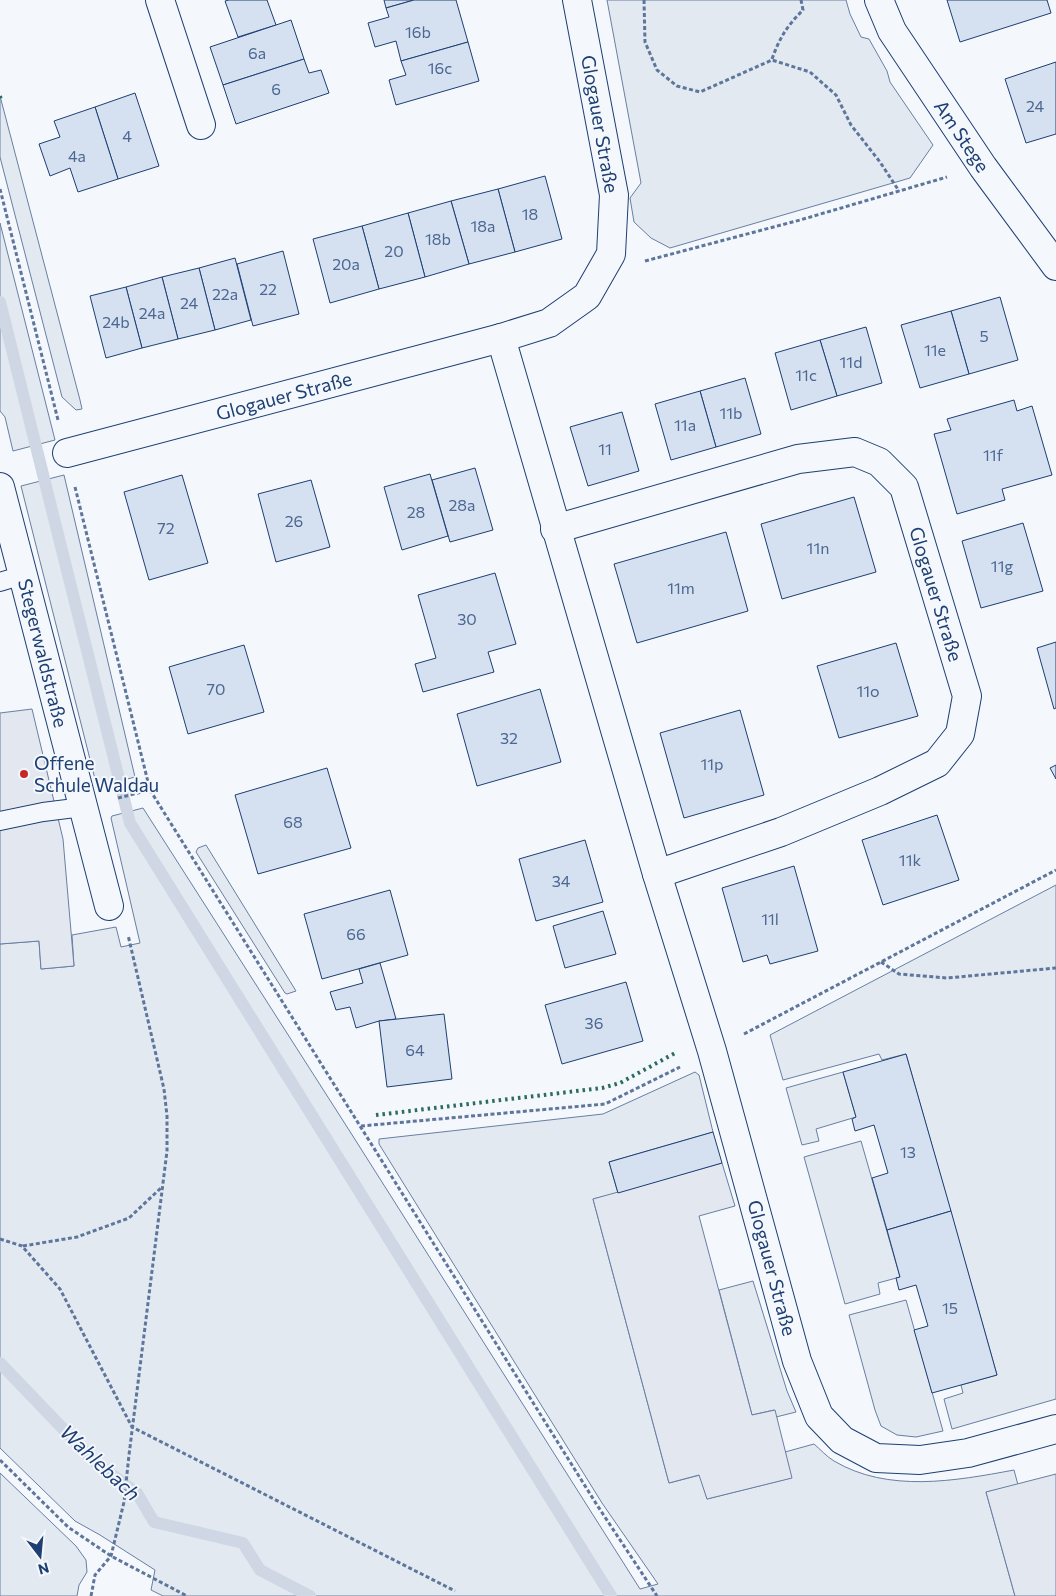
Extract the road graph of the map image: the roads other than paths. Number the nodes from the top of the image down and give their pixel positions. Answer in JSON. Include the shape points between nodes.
{"nodes":[{"id":1,"x":160,"y":0,"type":"edge"},
{"id":2,"x":577,"y":0,"type":"edge"},
{"id":3,"x":879,"y":0,"type":"edge"},
{"id":4,"x":200,"y":125,"type":"dead end"},
{"id":5,"x":1056,"y":266,"type":"edge"},
{"id":6,"x":501,"y":338,"type":"junction"},
{"id":7,"x":67,"y":453,"type":"road end"},
{"id":8,"x":0,"y":487,"type":"edge"},
{"id":9,"x":556,"y":529,"type":"junction"},
{"id":10,"x":12,"y":578,"type":"edge"},
{"id":11,"x":83,"y":807,"type":"junction"},
{"id":12,"x":0,"y":821,"type":"edge"},
{"id":13,"x":657,"y":874,"type":"junction"},
{"id":14,"x":109,"y":906,"type":"road end"},
{"id":15,"x":1056,"y":1429,"type":"edge"}],
"edges":[{"from":1,"to":4,"type":"street"},
{"from":2,"to":6,"type":"street","name":"Glogauer Straße","via":[[614,195],[610,254],[587,296],[549,323]]},
{"from":3,"to":5,"type":"street","name":"Am Stege","via":[[892,31],[983,167]]},
{"from":6,"to":7,"type":"street","name":"Glogauer Straße"},
{"from":6,"to":9,"type":"street","name":"Glogauer Straße"},
{"from":8,"to":10,"type":"street","name":"Stegerwaldstraße"},
{"from":9,"to":13,"type":"street","name":"Glogauer Straße"},
{"from":9,"to":13,"type":"street","name":"Glogauer Straße","via":[[798,459],[855,452],[879,462],[904,487],[967,696],[960,734],[937,763],[880,791],[781,832]]},
{"from":10,"to":11,"type":"street","name":"Stegerwaldstraße"},
{"from":11,"to":12,"type":"lane"},
{"from":11,"to":14,"type":"street","name":"Stegerwaldstraße"},
{"from":13,"to":15,"type":"street","name":"Glogauer Straße","via":[[712,1051],[797,1361],[819,1416],[842,1440],[876,1458],[920,1460],[968,1453]]}]}
